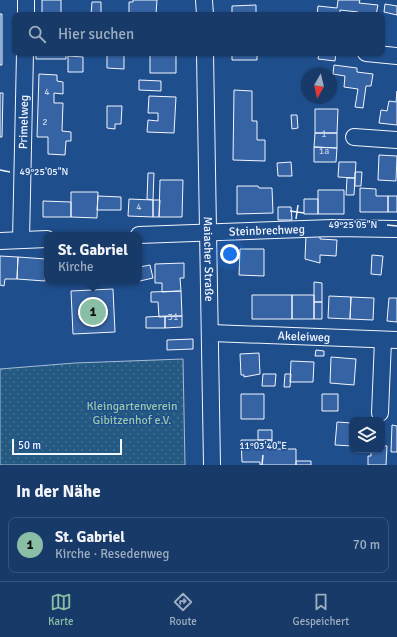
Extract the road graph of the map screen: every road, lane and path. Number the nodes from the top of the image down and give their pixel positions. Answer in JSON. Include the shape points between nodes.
{"nodes":[{"id":1,"x":26,"y":0,"type":"edge"},
{"id":2,"x":204,"y":0,"type":"edge"},
{"id":3,"x":26,"y":12,"type":"edge"},
{"id":4,"x":204,"y":12,"type":"edge"},
{"id":5,"x":385,"y":55,"type":"edge"},
{"id":6,"x":25,"y":56,"type":"edge"},
{"id":7,"x":205,"y":56,"type":"edge"},
{"id":8,"x":397,"y":56,"type":"edge"},
{"id":9,"x":354,"y":137,"type":"dead end"},
{"id":10,"x":397,"y":140,"type":"edge"},
{"id":11,"x":397,"y":229,"type":"edge"},
{"id":12,"x":209,"y":233,"type":"junction"},
{"id":13,"x":142,"y":235,"type":"edge"},
{"id":14,"x":44,"y":239,"type":"edge"},
{"id":15,"x":21,"y":240,"type":"junction"},
{"id":16,"x":0,"y":241,"type":"edge"},
{"id":17,"x":211,"y":333,"type":"junction"},
{"id":18,"x":390,"y":340,"type":"edge"},
{"id":19,"x":380,"y":413,"type":"dead end"},
{"id":20,"x":212,"y":465,"type":"edge"}],
"edges":[{"from":1,"to":3,"type":"street"},
{"from":2,"to":4,"type":"street"},
{"from":5,"to":8,"type":"street"},
{"from":6,"to":15,"type":"street","name":"Primelweg"},
{"from":7,"to":12,"type":"street","name":"Maiacher Straße"},
{"from":9,"to":10,"type":"street"},
{"from":11,"to":12,"type":"street","name":"Steinbrechweg","via":[[332,228]]},
{"from":12,"to":13,"type":"street","name":"Steinbrechweg"},
{"from":12,"to":17,"type":"street","name":"Maiacher Straße"},
{"from":14,"to":15,"type":"street"},
{"from":15,"to":16,"type":"street"},
{"from":17,"to":18,"type":"street","name":"Akeleiweg"},
{"from":17,"to":20,"type":"street","name":"Maiacher Straße"},
{"from":18,"to":19,"type":"street"}]}
